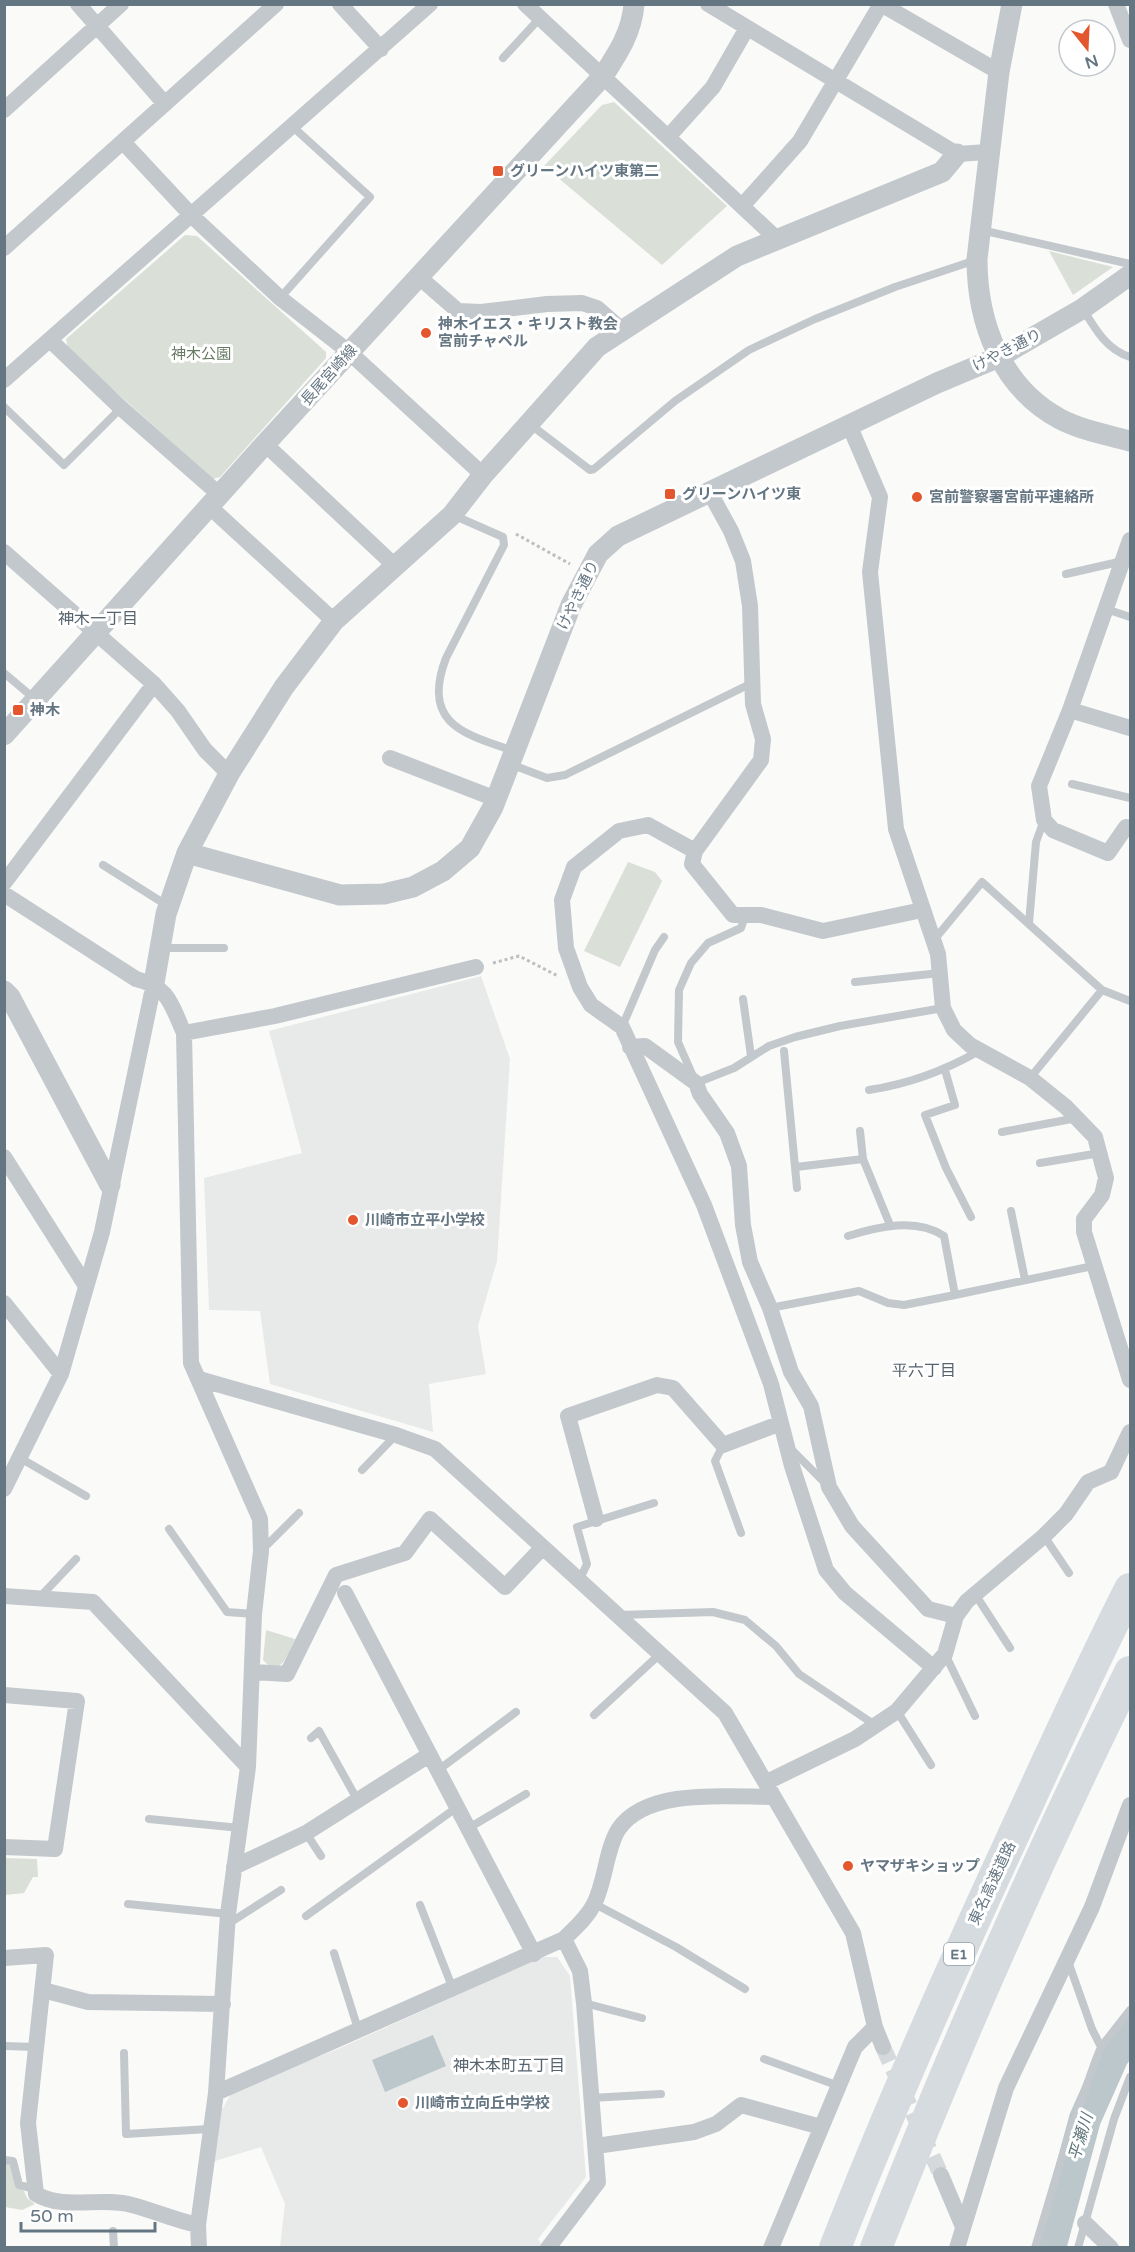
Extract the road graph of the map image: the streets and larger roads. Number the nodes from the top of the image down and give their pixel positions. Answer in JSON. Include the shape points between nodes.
{"nodes":[{"id":1,"x":78,"y":4,"type":"edge"},
{"id":2,"x":121,"y":4,"type":"edge"},
{"id":3,"x":276,"y":4,"type":"edge"},
{"id":4,"x":339,"y":4,"type":"edge"},
{"id":5,"x":430,"y":4,"type":"edge"},
{"id":6,"x":525,"y":4,"type":"edge"},
{"id":7,"x":634,"y":4,"type":"edge"},
{"id":8,"x":708,"y":4,"type":"edge"},
{"id":9,"x":1012,"y":4,"type":"edge"},
{"id":10,"x":1116,"y":4,"type":"edge"},
{"id":11,"x":881,"y":5,"type":"edge"},
{"id":12,"x":97,"y":26,"type":"junction"},
{"id":13,"x":747,"y":28,"type":"junction"},
{"id":14,"x":1131,"y":40,"type":"edge"},
{"id":15,"x":381,"y":49,"type":"junction"},
{"id":16,"x":999,"y":72,"type":"junction"},
{"id":17,"x":603,"y":76,"type":"junction"},
{"id":18,"x":837,"y":81,"type":"junction"},
{"id":19,"x":165,"y":104,"type":"junction"},
{"id":20,"x":4,"y":110,"type":"edge"},
{"id":21,"x":669,"y":136,"type":"junction"},
{"id":22,"x":124,"y":143,"type":"junction"},
{"id":23,"x":988,"y":152,"type":"junction"},
{"id":24,"x":957,"y":154,"type":"junction"},
{"id":25,"x":743,"y":205,"type":"junction"},
{"id":26,"x":192,"y":216,"type":"junction"},
{"id":27,"x":777,"y":239,"type":"junction"},
{"id":28,"x":6,"y":244,"type":"edge"},
{"id":29,"x":1131,"y":275,"type":"edge"},
{"id":30,"x":419,"y":277,"type":"junction"},
{"id":31,"x":621,"y":330,"type":"junction"},
{"id":32,"x":51,"y":341,"type":"junction"},
{"id":33,"x":349,"y":352,"type":"junction"},
{"id":34,"x":999,"y":357,"type":"junction"},
{"id":35,"x":4,"y":380,"type":"edge"},
{"id":36,"x":850,"y":427,"type":"junction"},
{"id":37,"x":1131,"y":441,"type":"edge"},
{"id":38,"x":265,"y":444,"type":"junction"},
{"id":39,"x":483,"y":475,"type":"junction"},
{"id":40,"x":709,"y":491,"type":"junction"},
{"id":41,"x":215,"y":501,"type":"junction"},
{"id":42,"x":1131,"y":540,"type":"edge"},
{"id":43,"x":4,"y":552,"type":"edge"},
{"id":44,"x":394,"y":565,"type":"junction"},
{"id":45,"x":334,"y":621,"type":"junction"},
{"id":46,"x":96,"y":632,"type":"junction"},
{"id":47,"x":154,"y":684,"type":"junction"},
{"id":48,"x":1070,"y":710,"type":"junction"},
{"id":49,"x":1131,"y":728,"type":"edge"},
{"id":50,"x":4,"y":735,"type":"edge"},
{"id":51,"x":390,"y":758,"type":"dead end"},
{"id":52,"x":228,"y":774,"type":"junction"},
{"id":53,"x":496,"y":798,"type":"junction"},
{"id":54,"x":1126,"y":827,"type":"dead end"},
{"id":55,"x":695,"y":851,"type":"junction"},
{"id":56,"x":187,"y":853,"type":"junction"},
{"id":57,"x":4,"y":883,"type":"edge"},
{"id":58,"x":4,"y":894,"type":"edge"},
{"id":59,"x":922,"y":910,"type":"junction"},
{"id":60,"x":476,"y":967,"type":"road end"},
{"id":61,"x":154,"y":983,"type":"junction"},
{"id":62,"x":6,"y":997,"type":"edge"},
{"id":63,"x":184,"y":1033,"type":"junction"},
{"id":64,"x":630,"y":1047,"type":"junction"},
{"id":65,"x":4,"y":1157,"type":"edge"},
{"id":66,"x":110,"y":1185,"type":"junction"},
{"id":67,"x":86,"y":1286,"type":"junction"},
{"id":68,"x":4,"y":1303,"type":"edge"},
{"id":69,"x":10,"y":1324,"type":"edge"},
{"id":70,"x":61,"y":1374,"type":"junction"},
{"id":71,"x":199,"y":1378,"type":"junction"},
{"id":72,"x":1131,"y":1380,"type":"edge"},
{"id":73,"x":781,"y":1423,"type":"junction"},
{"id":74,"x":1131,"y":1432,"type":"edge"},
{"id":75,"x":4,"y":1489,"type":"edge"},
{"id":76,"x":596,"y":1520,"type":"road end"},
{"id":77,"x":542,"y":1548,"type":"junction"},
{"id":78,"x":1131,"y":1589,"type":"edge"},
{"id":79,"x":345,"y":1593,"type":"dead end"},
{"id":80,"x":4,"y":1596,"type":"edge"},
{"id":81,"x":956,"y":1616,"type":"junction"},
{"id":82,"x":934,"y":1668,"type":"junction"},
{"id":83,"x":253,"y":1672,"type":"junction"},
{"id":84,"x":1131,"y":1672,"type":"edge"},
{"id":85,"x":4,"y":1695,"type":"edge"},
{"id":86,"x":429,"y":1755,"type":"junction"},
{"id":87,"x":248,"y":1767,"type":"junction"},
{"id":88,"x":770,"y":1790,"type":"junction"},
{"id":89,"x":1131,"y":1805,"type":"edge"},
{"id":90,"x":4,"y":1847,"type":"edge"},
{"id":91,"x":234,"y":1867,"type":"junction"},
{"id":92,"x":564,"y":1939,"type":"junction"},
{"id":93,"x":534,"y":1954,"type":"junction"},
{"id":94,"x":4,"y":1958,"type":"edge"},
{"id":95,"x":43,"y":1990,"type":"junction"},
{"id":96,"x":223,"y":2004,"type":"junction"},
{"id":97,"x":875,"y":2027,"type":"junction"},
{"id":98,"x":883,"y":2047,"type":"tunnel mouth"},
{"id":99,"x":216,"y":2093,"type":"junction"},
{"id":100,"x":821,"y":2127,"type":"junction"},
{"id":101,"x":596,"y":2146,"type":"junction"},
{"id":102,"x":941,"y":2175,"type":"tunnel mouth"},
{"id":103,"x":1085,"y":2223,"type":"road end"},
{"id":104,"x":198,"y":2225,"type":"junction"},
{"id":105,"x":963,"y":2227,"type":"junction"},
{"id":106,"x":199,"y":2247,"type":"edge"},
{"id":107,"x":548,"y":2247,"type":"edge"},
{"id":108,"x":771,"y":2247,"type":"edge"},
{"id":109,"x":835,"y":2247,"type":"edge"},
{"id":110,"x":876,"y":2247,"type":"edge"},
{"id":111,"x":957,"y":2247,"type":"edge"},
{"id":112,"x":1111,"y":2247,"type":"edge"}],
"edges":[{"from":1,"to":12,"type":"street"},
{"from":2,"to":12,"type":"street"},
{"from":3,"to":19,"type":"street"},
{"from":4,"to":15,"type":"street"},
{"from":5,"to":15,"type":"street"},
{"from":6,"to":17,"type":"street"},
{"from":7,"to":17,"type":"street","name":"長尾宮崎線","via":[[633,21]]},
{"from":8,"to":13,"type":"street"},
{"from":9,"to":16,"type":"street"},
{"from":10,"to":14,"type":"street"},
{"from":11,"to":16,"type":"street"},
{"from":11,"to":18,"type":"street"},
{"from":12,"to":19,"type":"street"},
{"from":12,"to":20,"type":"street"},
{"from":13,"to":18,"type":"street"},
{"from":13,"to":21,"type":"street","via":[[713,87]]},
{"from":15,"to":26,"type":"street"},
{"from":16,"to":23,"type":"street"},
{"from":17,"to":21,"type":"street"},
{"from":17,"to":30,"type":"street","name":"長尾宮崎線"},
{"from":18,"to":24,"type":"street"},
{"from":18,"to":25,"type":"street","via":[[800,141]]},
{"from":19,"to":22,"type":"street"},
{"from":21,"to":25,"type":"street"},
{"from":22,"to":26,"type":"street"},
{"from":22,"to":28,"type":"street"},
{"from":23,"to":24,"type":"street"},
{"from":23,"to":34,"type":"street","via":[[977,290],[984,324]]},
{"from":24,"to":27,"type":"street","via":[[942,172]]},
{"from":25,"to":27,"type":"street"},
{"from":26,"to":32,"type":"street"},
{"from":26,"to":33,"type":"street","via":[[280,298]]},
{"from":27,"to":31,"type":"street","via":[[737,256]]},
{"from":29,"to":34,"type":"street","name":"けやき通り","via":[[1082,309]]},
{"from":30,"to":31,"type":"street","via":[[458,311],[582,303],[597,308]]},
{"from":30,"to":33,"type":"street","name":"長尾宮崎線"},
{"from":31,"to":39,"type":"street","via":[[597,347]]},
{"from":32,"to":35,"type":"street"},
{"from":32,"to":41,"type":"street"},
{"from":33,"to":38,"type":"street","name":"長尾宮崎線"},
{"from":33,"to":39,"type":"street"},
{"from":34,"to":36,"type":"street","name":"けやき通り"},
{"from":34,"to":37,"type":"street","via":[[1018,386],[1061,420]]},
{"from":36,"to":40,"type":"street","name":"けやき通り"},
{"from":36,"to":59,"type":"street","via":[[880,496],[870,572],[896,829]]},
{"from":38,"to":41,"type":"street","name":"長尾宮崎線"},
{"from":38,"to":44,"type":"street"},
{"from":39,"to":44,"type":"street","via":[[452,515]]},
{"from":40,"to":53,"type":"street","name":"けやき通り","via":[[618,536],[598,554],[571,605],[516,759]]},
{"from":40,"to":55,"type":"street","via":[[743,561],[750,606],[753,704],[763,739],[761,760]]},
{"from":41,"to":45,"type":"street"},
{"from":41,"to":46,"type":"street","name":"長尾宮崎線"},
{"from":42,"to":48,"type":"street"},
{"from":43,"to":46,"type":"street"},
{"from":44,"to":45,"type":"street"},
{"from":45,"to":52,"type":"street","via":[[284,687]]},
{"from":46,"to":47,"type":"street"},
{"from":46,"to":50,"type":"street","name":"長尾宮崎線"},
{"from":47,"to":52,"type":"street"},
{"from":47,"to":57,"type":"street"},
{"from":48,"to":49,"type":"street"},
{"from":48,"to":54,"type":"street","via":[[1039,786],[1044,820],[1053,830],[1108,853]]},
{"from":51,"to":53,"type":"street"},
{"from":52,"to":56,"type":"street"},
{"from":53,"to":56,"type":"street","name":"けやき通り","via":[[470,848],[443,871],[413,887],[384,894],[340,895]]},
{"from":55,"to":59,"type":"street","via":[[692,864],[734,915],[761,915],[824,931]]},
{"from":55,"to":64,"type":"street","via":[[648,825],[619,831],[574,867],[562,900],[566,948],[580,987],[591,1005],[622,1027]]},
{"from":56,"to":61,"type":"street","via":[[169,906]]},
{"from":58,"to":61,"type":"street","via":[[136,979]]},
{"from":59,"to":72,"type":"street","via":[[934,941],[943,1008],[954,1030],[980,1051],[1030,1078],[1095,1137],[1106,1178],[1102,1195],[1084,1219],[1084,1232]]},
{"from":60,"to":63,"type":"street","via":[[275,1016]]},
{"from":61,"to":63,"type":"street","via":[[169,999]]},
{"from":61,"to":66,"type":"street"},
{"from":62,"to":66,"type":"street"},
{"from":63,"to":71,"type":"street","via":[[191,1363]]},
{"from":64,"to":73,"type":"street","via":[[704,1205],[752,1329]]},
{"from":64,"to":81,"type":"street","via":[[645,1046],[696,1083],[727,1133],[739,1166],[750,1262],[791,1372],[811,1406],[829,1487],[852,1526],[928,1609]]},
{"from":65,"to":67,"type":"street"},
{"from":66,"to":67,"type":"street","via":[[102,1232]]},
{"from":67,"to":70,"type":"street"},
{"from":68,"to":69,"type":"street"},
{"from":69,"to":70,"type":"street"},
{"from":70,"to":75,"type":"street"},
{"from":71,"to":77,"type":"street","via":[[435,1449]]},
{"from":71,"to":83,"type":"street","via":[[260,1519]]},
{"from":73,"to":76,"type":"street","via":[[723,1444],[674,1388],[657,1385],[568,1416]]},
{"from":73,"to":82,"type":"street","via":[[826,1570],[845,1593]]},
{"from":74,"to":81,"type":"street","via":[[1111,1472],[1088,1482],[1066,1514],[975,1594]]},
{"from":77,"to":83,"type":"street","via":[[505,1587],[430,1519],[405,1553],[336,1575],[287,1674]]},
{"from":77,"to":88,"type":"street","via":[[725,1713]]},
{"from":78,"to":109,"type":"highway","name":"東名高速道路","number":"E1","via":[[1092,1664],[968,1934]]},
{"from":79,"to":86,"type":"street"},
{"from":80,"to":87,"type":"street","via":[[93,1602]]},
{"from":81,"to":82,"type":"street","via":[[945,1654]]},
{"from":82,"to":88,"type":"street","via":[[897,1711]]},
{"from":83,"to":87,"type":"street"},
{"from":84,"to":110,"type":"highway","number":"E1","via":[[1078,1777],[1000,1949]]},
{"from":85,"to":90,"type":"street","via":[[77,1701],[55,1849]]},
{"from":86,"to":91,"type":"street","via":[[306,1833]]},
{"from":86,"to":93,"type":"street"},
{"from":87,"to":91,"type":"street"},
{"from":88,"to":92,"type":"street","via":[[663,1801],[643,1807],[618,1831],[595,1904]]},
{"from":88,"to":97,"type":"street","via":[[853,1933]]},
{"from":89,"to":105,"type":"street","via":[[1092,1907],[1006,2088]]},
{"from":91,"to":96,"type":"street"},
{"from":92,"to":93,"type":"street"},
{"from":92,"to":101,"type":"street","via":[[580,1971]]},
{"from":93,"to":99,"type":"street"},
{"from":94,"to":95,"type":"street","via":[[46,1955]]},
{"from":95,"to":96,"type":"street","via":[[88,2002]]},
{"from":95,"to":104,"type":"street","via":[[28,2123],[36,2194],[48,2201],[130,2204]]},
{"from":96,"to":99,"type":"street"},
{"from":97,"to":98,"type":"street"},
{"from":97,"to":100,"type":"street","via":[[855,2047]]},
{"from":99,"to":104,"type":"street"},
{"from":100,"to":101,"type":"street","via":[[741,2105],[716,2124],[694,2132]]},
{"from":100,"to":108,"type":"street"},
{"from":101,"to":107,"type":"street","via":[[598,2182]]},
{"from":102,"to":105,"type":"street"},
{"from":103,"to":112,"type":"street"},
{"from":104,"to":106,"type":"street"},
{"from":105,"to":111,"type":"street"}]}
